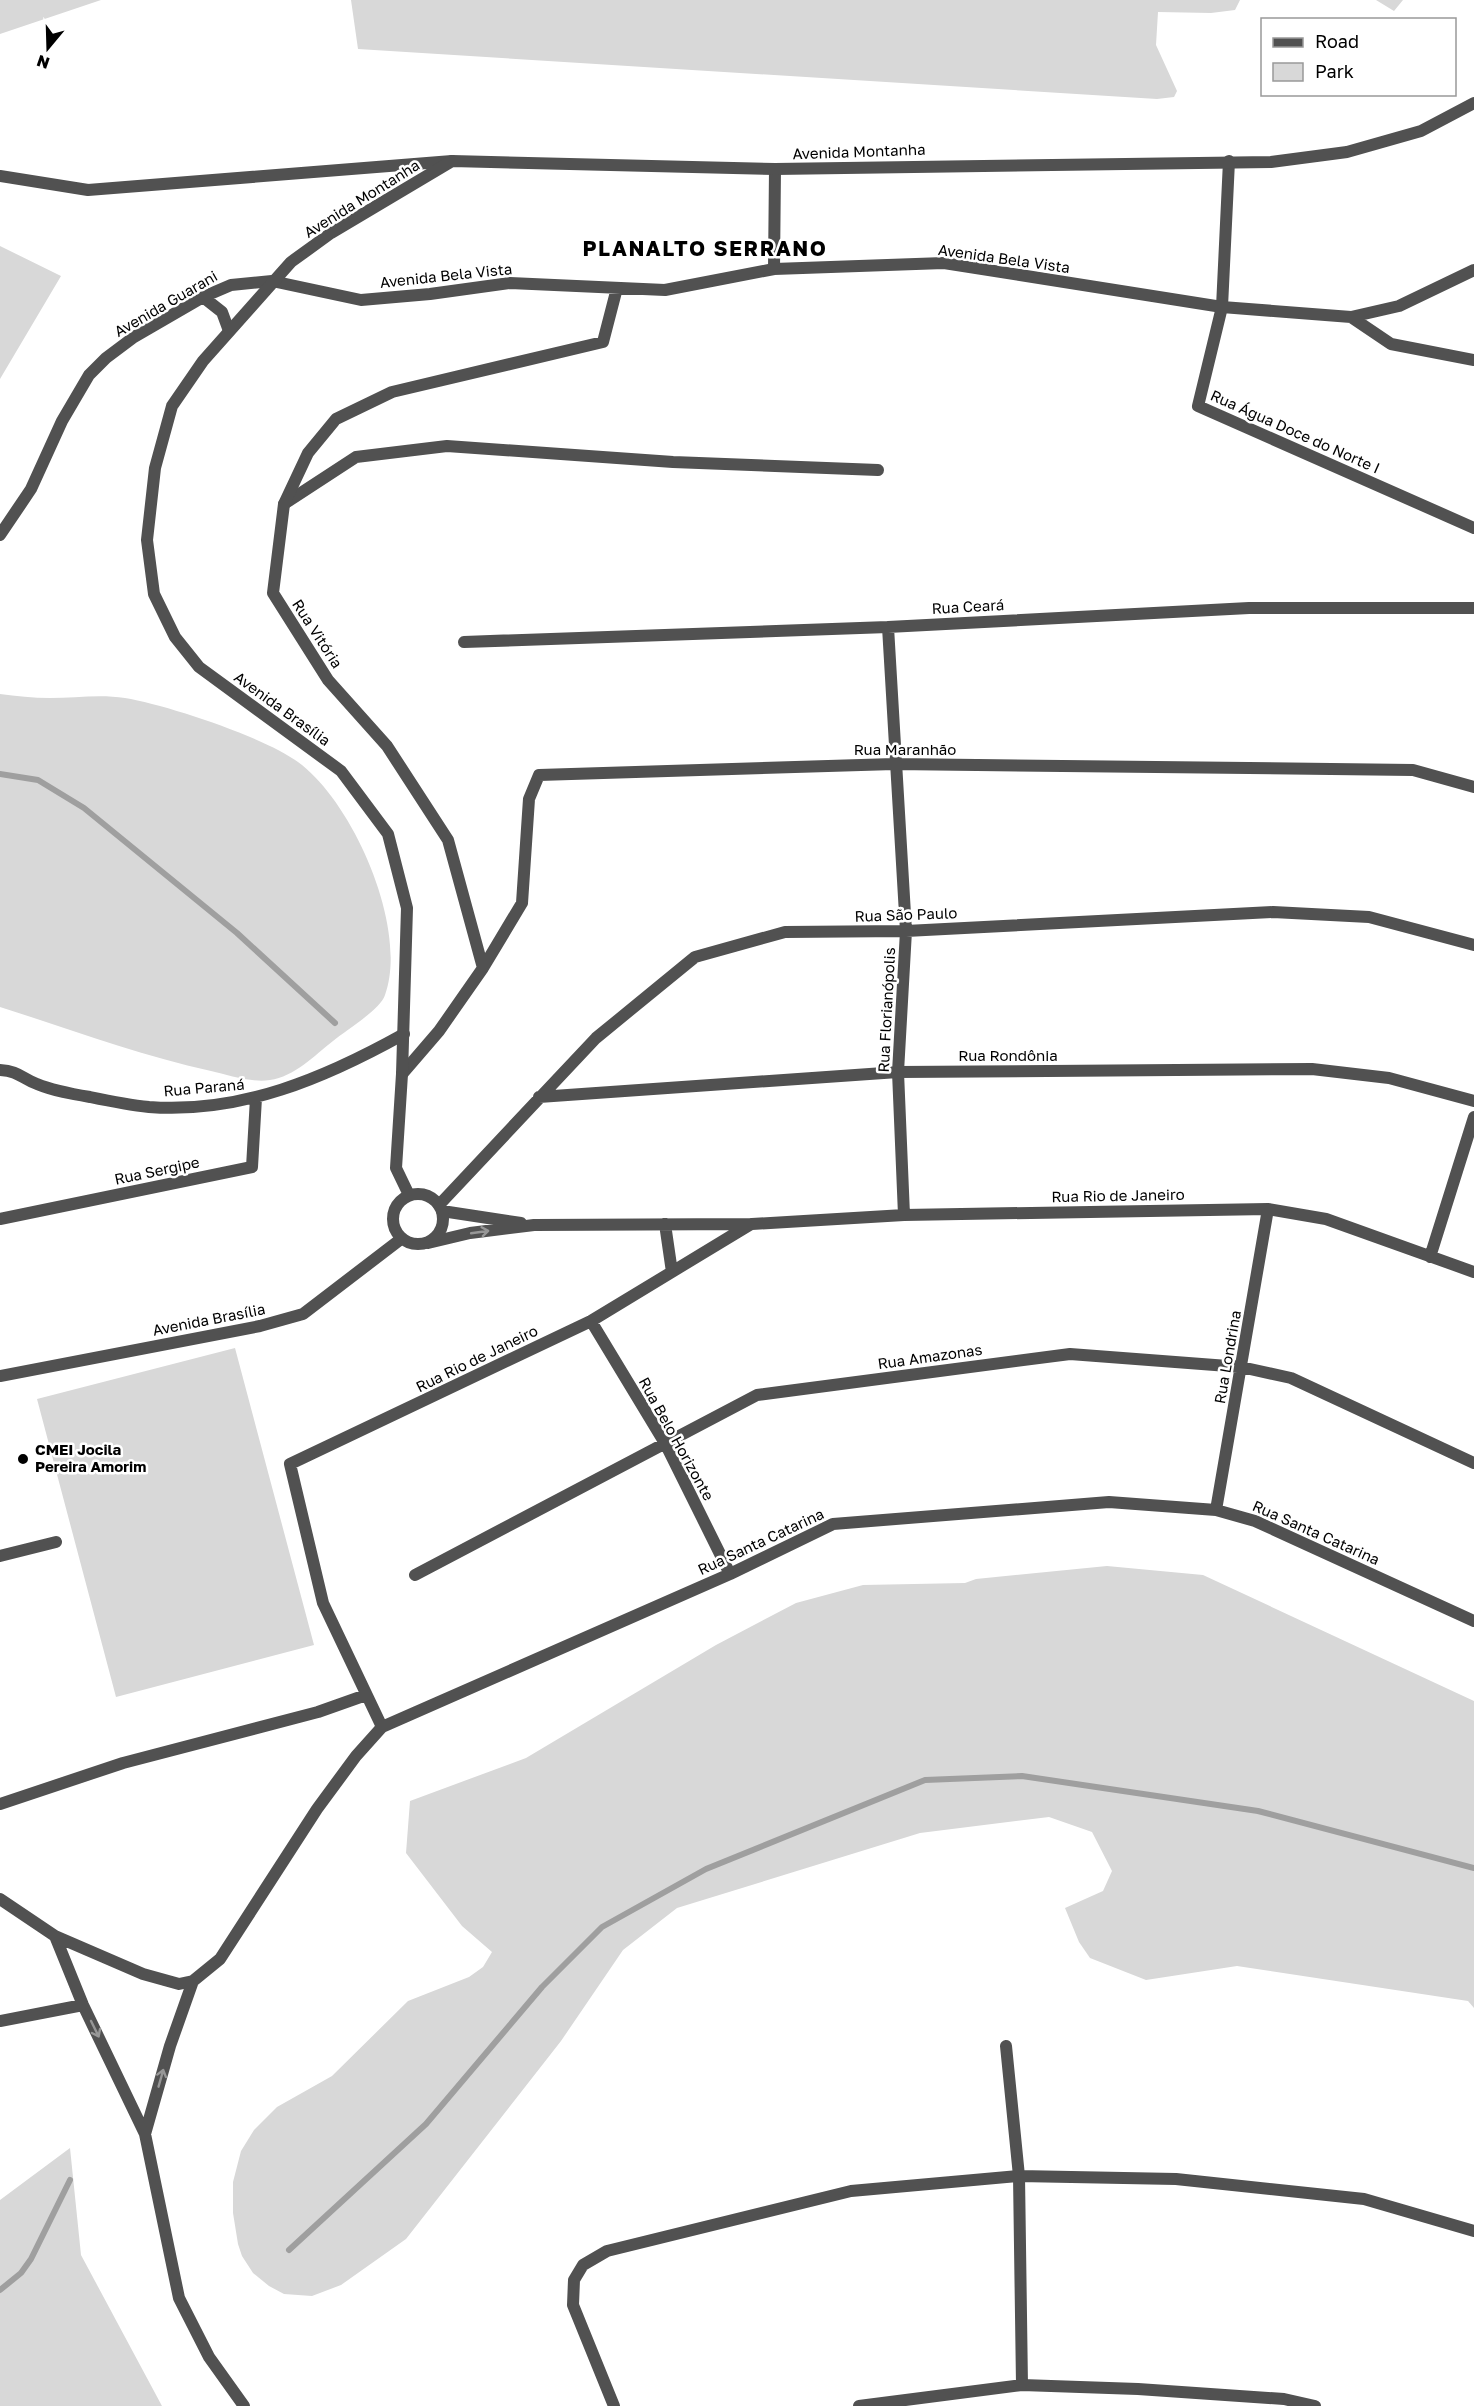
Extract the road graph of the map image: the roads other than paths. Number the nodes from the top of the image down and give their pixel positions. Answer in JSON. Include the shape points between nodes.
{"nodes":[{"id":1,"x":1474,"y":103,"type":"edge"},
{"id":2,"x":452,"y":161,"type":"junction"},
{"id":3,"x":1229,"y":161,"type":"junction"},
{"id":4,"x":775,"y":169,"type":"junction"},
{"id":5,"x":0,"y":176,"type":"edge"},
{"id":6,"x":774,"y":269,"type":"junction"},
{"id":7,"x":1474,"y":270,"type":"edge"},
{"id":8,"x":272,"y":281,"type":"junction"},
{"id":9,"x":616,"y":288,"type":"junction"},
{"id":10,"x":203,"y":297,"type":"junction"},
{"id":11,"x":1222,"y":308,"type":"junction"},
{"id":12,"x":1351,"y":317,"type":"junction"},
{"id":13,"x":229,"y":331,"type":"junction"},
{"id":14,"x":1474,"y":360,"type":"edge"},
{"id":15,"x":878,"y":470,"type":"dead end"},
{"id":16,"x":284,"y":504,"type":"junction"},
{"id":17,"x":1474,"y":528,"type":"edge"},
{"id":18,"x":0,"y":535,"type":"edge"},
{"id":19,"x":1474,"y":608,"type":"edge"},
{"id":20,"x":888,"y":627,"type":"junction"},
{"id":21,"x":464,"y":642,"type":"dead end"},
{"id":22,"x":894,"y":764,"type":"junction"},
{"id":23,"x":1474,"y":787,"type":"edge"},
{"id":24,"x":906,"y":931,"type":"junction"},
{"id":25,"x":1474,"y":945,"type":"edge"},
{"id":26,"x":483,"y":968,"type":"junction"},
{"id":27,"x":404,"y":1034,"type":"junction"},
{"id":28,"x":0,"y":1070,"type":"edge"},
{"id":29,"x":898,"y":1072,"type":"junction"},
{"id":30,"x":402,"y":1074,"type":"junction"},
{"id":31,"x":539,"y":1097,"type":"junction"},
{"id":32,"x":256,"y":1098,"type":"junction"},
{"id":33,"x":1474,"y":1101,"type":"edge"},
{"id":34,"x":1474,"y":1117,"type":"edge"},
{"id":35,"x":409,"y":1195,"type":"junction"},
{"id":36,"x":440,"y":1208,"type":"junction"},
{"id":37,"x":1268,"y":1209,"type":"junction"},
{"id":38,"x":904,"y":1215,"type":"junction"},
{"id":39,"x":0,"y":1219,"type":"edge"},
{"id":40,"x":665,"y":1224,"type":"junction"},
{"id":41,"x":752,"y":1224,"type":"junction"},
{"id":42,"x":534,"y":1225,"type":"junction"},
{"id":43,"x":401,"y":1239,"type":"junction"},
{"id":44,"x":428,"y":1243,"type":"junction"},
{"id":45,"x":1430,"y":1257,"type":"junction"},
{"id":46,"x":672,"y":1272,"type":"junction"},
{"id":47,"x":1474,"y":1272,"type":"edge"},
{"id":48,"x":591,"y":1321,"type":"junction"},
{"id":49,"x":1241,"y":1367,"type":"junction"},
{"id":50,"x":0,"y":1376,"type":"edge"},
{"id":51,"x":666,"y":1445,"type":"junction"},
{"id":52,"x":1474,"y":1463,"type":"edge"},
{"id":53,"x":1216,"y":1510,"type":"junction"},
{"id":54,"x":56,"y":1542,"type":"dead end"},
{"id":55,"x":0,"y":1557,"type":"edge"},
{"id":56,"x":730,"y":1574,"type":"junction"},
{"id":57,"x":415,"y":1575,"type":"dead end"},
{"id":58,"x":1474,"y":1621,"type":"edge"},
{"id":59,"x":366,"y":1695,"type":"junction"},
{"id":60,"x":382,"y":1727,"type":"junction"},
{"id":61,"x":0,"y":1804,"type":"edge"},
{"id":62,"x":0,"y":1899,"type":"edge"},
{"id":63,"x":55,"y":1936,"type":"junction"},
{"id":64,"x":192,"y":1981,"type":"junction"},
{"id":65,"x":83,"y":2005,"type":"junction"},
{"id":66,"x":0,"y":2020,"type":"edge"},
{"id":67,"x":1006,"y":2046,"type":"dead end"},
{"id":68,"x":145,"y":2134,"type":"junction"},
{"id":69,"x":1019,"y":2176,"type":"junction"},
{"id":70,"x":1474,"y":2231,"type":"edge"},
{"id":71,"x":1022,"y":2385,"type":"junction"},
{"id":72,"x":1284,"y":2403,"type":"edge"},
{"id":73,"x":243,"y":2406,"type":"edge"},
{"id":74,"x":614,"y":2406,"type":"edge"},
{"id":75,"x":859,"y":2406,"type":"edge"},
{"id":76,"x":1315,"y":2406,"type":"edge"}],
"edges":[{"from":1,"to":3,"type":"street","name":"Avenida Montanha","via":[[1421,131],[1347,152],[1272,162]]},
{"from":2,"to":4,"type":"street","name":"Avenida Montanha"},
{"from":2,"to":5,"type":"street","via":[[88,190]]},
{"from":2,"to":8,"type":"street","name":"Avenida Montanha","via":[[331,233]]},
{"from":3,"to":4,"type":"street","name":"Avenida Montanha"},
{"from":3,"to":11,"type":"street","name":"Rua Água Doce do Norte I"},
{"from":4,"to":6,"type":"street"},
{"from":6,"to":9,"type":"street","name":"Avenida Bela Vista","via":[[665,290]]},
{"from":6,"to":11,"type":"street","name":"Avenida Bela Vista","via":[[944,264]]},
{"from":7,"to":12,"type":"street","name":"Avenida Bela Vista","via":[[1399,306]]},
{"from":8,"to":9,"type":"street","name":"Avenida Bela Vista","via":[[361,300],[510,283]]},
{"from":8,"to":10,"type":"street","name":"Avenida Guarani","via":[[231,285]]},
{"from":8,"to":13,"type":"street","name":"Avenida Brasília"},
{"from":9,"to":16,"type":"street","name":"Rua Vitória","via":[[603,342],[392,393],[336,419],[308,453]]},
{"from":10,"to":13,"type":"street","via":[[222,312]]},
{"from":10,"to":18,"type":"street","name":"Avenida Guarani","via":[[134,337],[89,375],[62,421],[31,489]]},
{"from":11,"to":12,"type":"street","name":"Avenida Bela Vista"},
{"from":11,"to":17,"type":"street","name":"Rua Água Doce do Norte I","via":[[1198,406]]},
{"from":12,"to":14,"type":"street","via":[[1391,344]]},
{"from":13,"to":27,"type":"street","name":"Avenida Brasília","via":[[172,406],[154,468],[147,540],[154,594],[175,637],[199,667],[341,771],[388,834],[407,908]]},
{"from":15,"to":16,"type":"street","via":[[673,462],[447,446],[356,458]]},
{"from":16,"to":26,"type":"street","name":"Rua Vitória","via":[[273,593],[328,680],[387,746],[448,840]]},
{"from":19,"to":20,"type":"street","name":"Rua Ceará","via":[[1249,608]]},
{"from":20,"to":21,"type":"street","name":"Rua Ceará"},
{"from":20,"to":22,"type":"street","name":"Rua Florianópolis"},
{"from":22,"to":23,"type":"street","name":"Rua Maranhão","via":[[1413,770]]},
{"from":22,"to":24,"type":"street","name":"Rua Florianópolis"},
{"from":22,"to":26,"type":"street","name":"Rua Maranhão","via":[[540,774],[529,799],[522,903]]},
{"from":24,"to":25,"type":"street","name":"Rua São Paulo","via":[[1274,912],[1368,917]]},
{"from":24,"to":29,"type":"street","name":"Rua Florianópolis"},
{"from":24,"to":31,"type":"street","name":"Rua São Paulo","via":[[785,933],[695,957],[596,1038]]},
{"from":26,"to":30,"type":"street","via":[[439,1031]]},
{"from":27,"to":30,"type":"street","name":"Avenida Brasília"},
{"from":27,"to":32,"type":"street","name":"Rua Paraná","via":[[320,1077]]},
{"from":28,"to":32,"type":"street","name":"Rua Paraná","via":[[16,1071],[34,1083],[64,1093],[149,1107],[205,1106]]},
{"from":29,"to":31,"type":"street","name":"Rua Rondônia"},
{"from":29,"to":33,"type":"street","name":"Rua Rondônia","via":[[1312,1069],[1389,1078]]},
{"from":29,"to":38,"type":"street","name":"Rua Florianópolis"},
{"from":30,"to":35,"type":"street","name":"Avenida Brasília","via":[[396,1168]]},
{"from":31,"to":36,"type":"street","name":"Rua São Paulo"},
{"from":32,"to":39,"type":"street","name":"Rua Sergipe","via":[[252,1167]]},
{"from":34,"to":45,"type":"street"},
{"from":35,"to":36,"type":"street","via":[[426,1195]]},
{"from":35,"to":43,"type":"street","via":[[392,1215]]},
{"from":36,"to":42,"type":"street","name":"Rua Rio de Janeiro"},
{"from":36,"to":44,"type":"street","via":[[441,1229]]},
{"from":37,"to":38,"type":"street","name":"Rua Rio de Janeiro"},
{"from":37,"to":45,"type":"street","name":"Rua Rio de Janeiro","via":[[1326,1219]]},
{"from":37,"to":49,"type":"street","name":"Rua Londrina"},
{"from":38,"to":41,"type":"street","name":"Rua Rio de Janeiro"},
{"from":40,"to":41,"type":"street","name":"Rua Rio de Janeiro"},
{"from":40,"to":42,"type":"street","name":"Rua Rio de Janeiro"},
{"from":40,"to":46,"type":"street"},
{"from":41,"to":46,"type":"street","name":"Rua Rio de Janeiro"},
{"from":44,"to":42,"type":"street","name":"Rua Rio de Janeiro","one_way":true},
{"from":43,"to":44,"type":"street","via":[[414,1245]]},
{"from":43,"to":50,"type":"street","name":"Avenida Brasília","via":[[303,1314],[260,1326]]},
{"from":45,"to":47,"type":"street","name":"Rua Rio de Janeiro"},
{"from":46,"to":48,"type":"street","name":"Rua Rio de Janeiro"},
{"from":48,"to":51,"type":"street","name":"Rua Belo Horizonte"},
{"from":48,"to":59,"type":"street","name":"Rua Rio de Janeiro","via":[[290,1464],[323,1603]]},
{"from":49,"to":51,"type":"street","name":"Rua Amazonas","via":[[1070,1354],[757,1395]]},
{"from":49,"to":52,"type":"street","name":"Rua Amazonas","via":[[1291,1378]]},
{"from":49,"to":53,"type":"street","name":"Rua Londrina"},
{"from":51,"to":56,"type":"street","name":"Rua Belo Horizonte"},
{"from":51,"to":57,"type":"street","name":"Rua Amazonas"},
{"from":53,"to":56,"type":"street","name":"Rua Santa Catarina","via":[[1109,1502],[833,1524]]},
{"from":53,"to":58,"type":"street","name":"Rua Santa Catarina","via":[[1256,1521]]},
{"from":54,"to":55,"type":"street"},
{"from":56,"to":60,"type":"street","name":"Rua Santa Catarina"},
{"from":59,"to":60,"type":"street"},
{"from":59,"to":61,"type":"street","via":[[318,1712],[123,1763]]},
{"from":60,"to":64,"type":"street","via":[[317,1809],[220,1959]]},
{"from":62,"to":63,"type":"street"},
{"from":63,"to":64,"type":"street","via":[[158,1979],[179,1984]]},
{"from":63,"to":65,"type":"street"},
{"from":68,"to":64,"type":"street","one_way":true},
{"from":65,"to":66,"type":"street"},
{"from":65,"to":68,"type":"street","one_way":true},
{"from":67,"to":69,"type":"street"},
{"from":68,"to":73,"type":"street","via":[[179,2298],[209,2357]]},
{"from":69,"to":70,"type":"street","via":[[1176,2179],[1364,2199]]},
{"from":69,"to":71,"type":"street"},
{"from":69,"to":74,"type":"street","via":[[850,2191],[607,2251],[583,2265],[574,2280],[573,2305]]},
{"from":71,"to":72,"type":"street","via":[[1138,2389]]},
{"from":71,"to":75,"type":"street"},
{"from":72,"to":76,"type":"street"}]}
